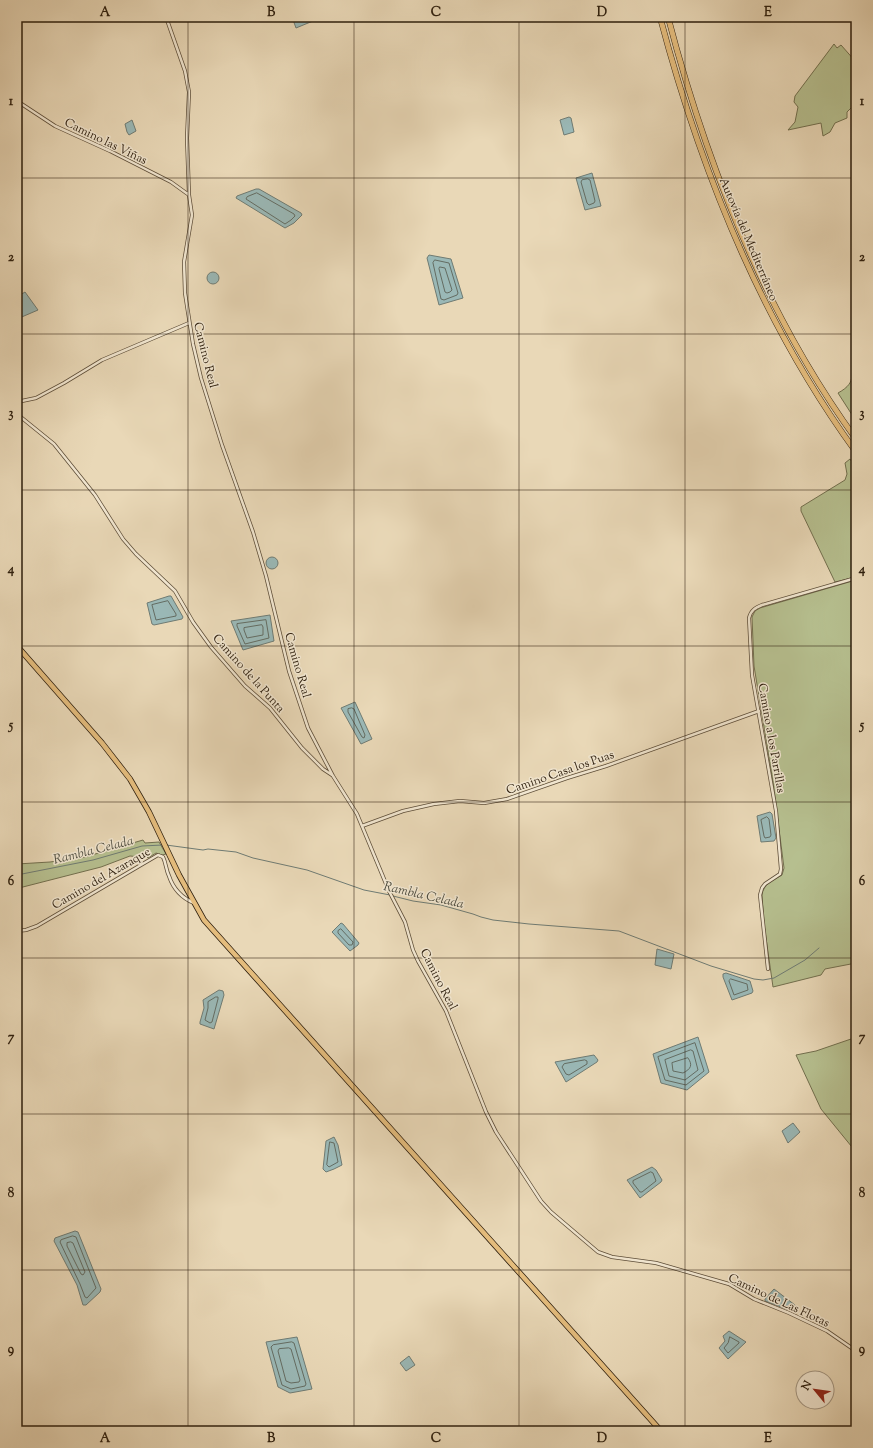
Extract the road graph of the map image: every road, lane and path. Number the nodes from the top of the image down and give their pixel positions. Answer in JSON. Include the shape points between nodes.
{"nodes":[{"id":1,"x":166,"y":17,"type":"edge"},
{"id":2,"x":660,"y":17,"type":"edge"},
{"id":3,"x":668,"y":17,"type":"edge"},
{"id":4,"x":17,"y":101,"type":"edge"},
{"id":5,"x":190,"y":194,"type":"junction"},
{"id":6,"x":189,"y":323,"type":"junction"},
{"id":7,"x":17,"y":402,"type":"edge"},
{"id":8,"x":17,"y":414,"type":"edge"},
{"id":9,"x":856,"y":439,"type":"edge"},
{"id":10,"x":856,"y":452,"type":"edge"},
{"id":11,"x":856,"y":578,"type":"edge"},
{"id":12,"x":17,"y":646,"type":"edge"},
{"id":13,"x":759,"y":711,"type":"junction"},
{"id":14,"x":333,"y":776,"type":"junction"},
{"id":15,"x":362,"y":826,"type":"junction"},
{"id":16,"x":195,"y":903,"type":"junction"},
{"id":17,"x":17,"y":931,"type":"edge"},
{"id":18,"x":768,"y":968,"type":"dead end"},
{"id":19,"x":598,"y":1252,"type":"joint"},
{"id":20,"x":856,"y":1351,"type":"edge"},
{"id":21,"x":661,"y":1431,"type":"edge"}],
"edges":[{"from":1,"to":5,"type":"street","name":"Camino Real","via":[[185,72],[189,92],[187,138]]},
{"from":2,"to":10,"type":"highway","name":"Autovía del Mediterráneo","via":[[694,130],[736,242],[777,328]]},
{"from":3,"to":9,"type":"highway","name":"Autovía del Mediterráneo","via":[[709,149],[752,258],[801,354]]},
{"from":4,"to":5,"type":"street","name":"Camino las Viñas","via":[[55,126],[110,151]]},
{"from":5,"to":6,"type":"street","name":"Camino Real","via":[[192,215],[184,262]]},
{"from":6,"to":7,"type":"street","via":[[102,360],[36,398]]},
{"from":6,"to":14,"type":"street","name":"Camino Real","via":[[201,378],[262,564],[289,671],[308,728]]},
{"from":8,"to":14,"type":"street","name":"Camino de la Punta","via":[[54,444],[95,495],[123,539],[175,591],[211,647],[245,686],[270,708],[302,748]]},
{"from":11,"to":13,"type":"street","name":"Camino a los Parrillas","via":[[762,605],[751,612],[749,618],[752,676]]},
{"from":12,"to":16,"type":"main road","via":[[118,762],[149,812]]},
{"from":13,"to":15,"type":"street","name":"Camino Casa los Puas","via":[[507,799],[484,803],[434,804],[403,811]]},
{"from":13,"to":18,"type":"street","name":"Camino a los Parrillas","via":[[776,811],[781,869],[780,874],[762,888],[760,895]]},
{"from":14,"to":15,"type":"street","name":"Camino Real"},
{"from":15,"to":19,"type":"street","name":"Camino Real","via":[[405,922],[413,950],[446,1011],[496,1132],[546,1206]]},
{"from":16,"to":17,"type":"street","name":"Camino del Azaraque","via":[[186,900],[180,894],[169,876],[163,857],[158,855],[38,926]]},
{"from":16,"to":21,"type":"main road","via":[[204,920],[262,986]]},
{"from":19,"to":20,"type":"street","name":"Camino de Las Flotas","via":[[612,1257],[656,1263],[729,1284],[754,1300],[827,1331]]}]}
